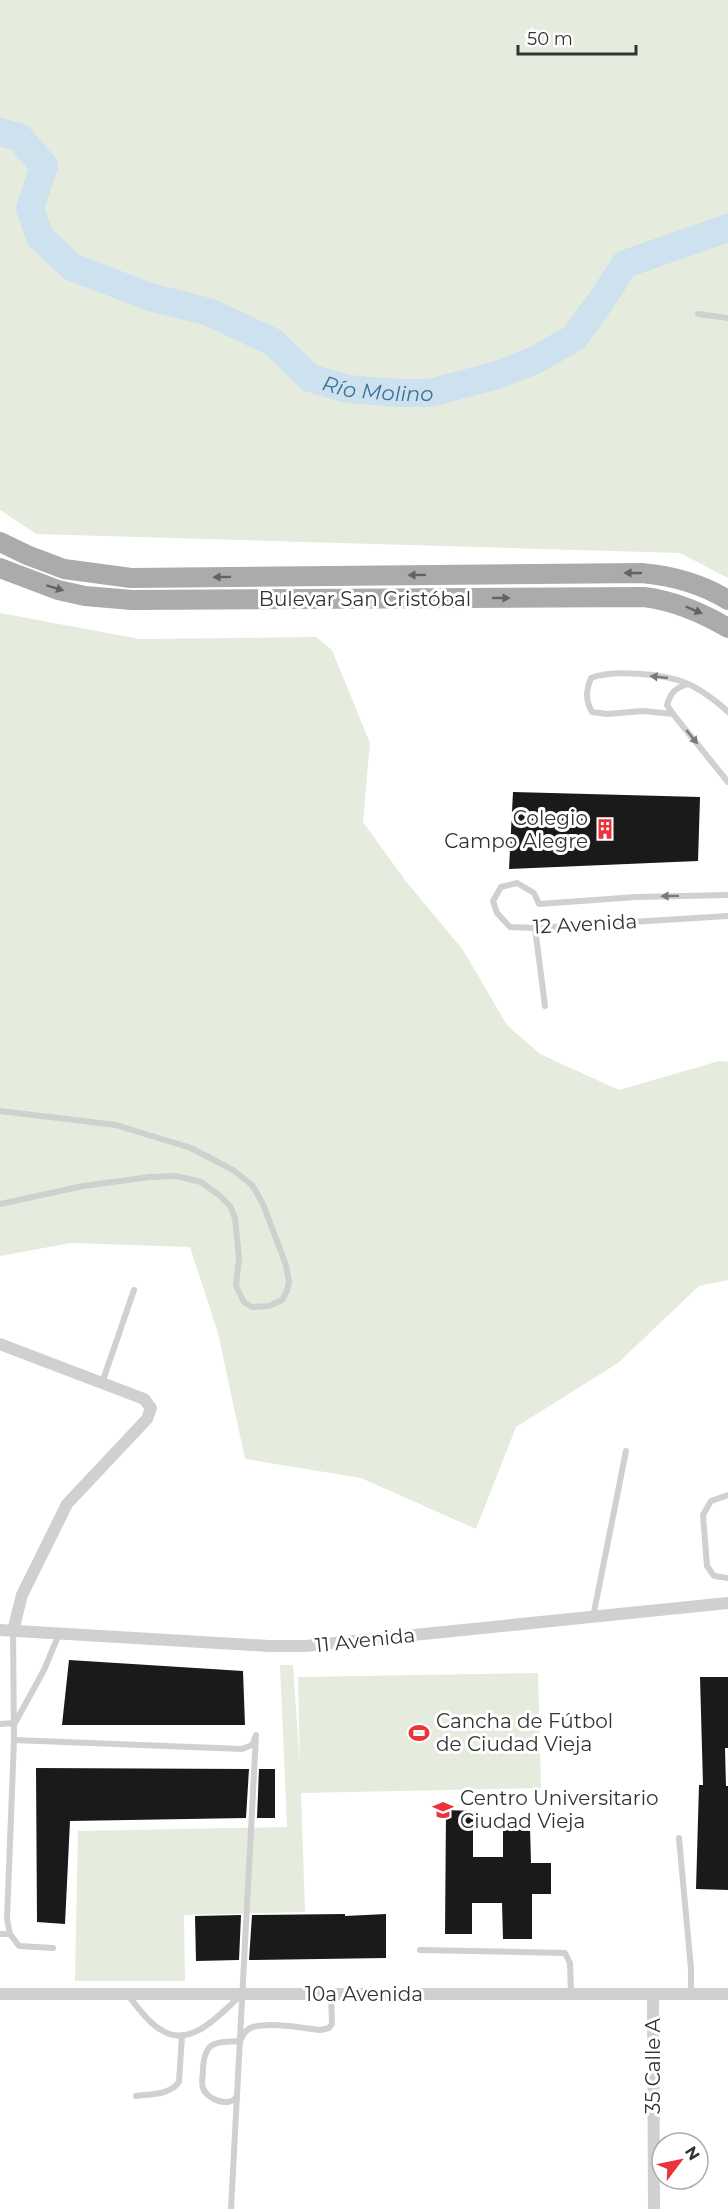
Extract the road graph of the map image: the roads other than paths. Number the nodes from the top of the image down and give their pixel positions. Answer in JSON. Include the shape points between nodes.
{"nodes":[{"id":1,"x":698,"y":314,"type":"dead end"},
{"id":2,"x":728,"y":318,"type":"edge"},
{"id":3,"x":0,"y":542,"type":"edge"},
{"id":4,"x":0,"y":568,"type":"edge"},
{"id":5,"x":728,"y":600,"type":"edge"},
{"id":6,"x":728,"y":628,"type":"edge"},
{"id":7,"x":688,"y":684,"type":"junction"},
{"id":8,"x":728,"y":712,"type":"edge"},
{"id":9,"x":673,"y":714,"type":"junction"},
{"id":10,"x":728,"y":782,"type":"edge"},
{"id":11,"x":728,"y":895,"type":"edge"},
{"id":12,"x":728,"y":916,"type":"edge"},
{"id":13,"x":535,"y":928,"type":"junction"},
{"id":14,"x":545,"y":1006,"type":"dead end"},
{"id":15,"x":0,"y":1111,"type":"edge"},
{"id":16,"x":0,"y":1204,"type":"edge"},
{"id":17,"x":135,"y":1290,"type":"dead end"},
{"id":18,"x":0,"y":1344,"type":"edge"},
{"id":19,"x":102,"y":1383,"type":"junction"},
{"id":20,"x":626,"y":1451,"type":"dead end"},
{"id":21,"x":728,"y":1494,"type":"edge"},
{"id":22,"x":728,"y":1578,"type":"edge"},
{"id":23,"x":728,"y":1603,"type":"edge"},
{"id":24,"x":593,"y":1617,"type":"junction"},
{"id":25,"x":0,"y":1630,"type":"edge"},
{"id":26,"x":14,"y":1631,"type":"junction"},
{"id":27,"x":59,"y":1634,"type":"junction"},
{"id":28,"x":15,"y":1723,"type":"junction"},
{"id":29,"x":0,"y":1724,"type":"edge"},
{"id":30,"x":14,"y":1740,"type":"junction"},
{"id":31,"x":679,"y":1838,"type":"dead end"},
{"id":32,"x":10,"y":1934,"type":"junction"},
{"id":33,"x":0,"y":1935,"type":"edge"},
{"id":34,"x":53,"y":1948,"type":"dead end"},
{"id":35,"x":420,"y":1950,"type":"dead end"},
{"id":36,"x":127,"y":1993,"type":"junction"},
{"id":37,"x":242,"y":1993,"type":"junction"},
{"id":38,"x":331,"y":1993,"type":"junction"},
{"id":39,"x":0,"y":1994,"type":"edge"},
{"id":40,"x":571,"y":1994,"type":"junction"},
{"id":41,"x":653,"y":1994,"type":"junction"},
{"id":42,"x":728,"y":1994,"type":"edge"},
{"id":43,"x":691,"y":1995,"type":"junction"},
{"id":44,"x":182,"y":2035,"type":"junction"},
{"id":45,"x":240,"y":2041,"type":"junction"},
{"id":46,"x":136,"y":2096,"type":"dead end"},
{"id":47,"x":237,"y":2097,"type":"junction"},
{"id":48,"x":231,"y":2209,"type":"edge"},
{"id":49,"x":654,"y":2209,"type":"edge"}],
"edges":[{"from":1,"to":2,"type":"lane"},
{"from":5,"to":3,"type":"main road","name":"Bulevar San Cristóbal","one_way":true,"via":[[690,582],[642,573],[130,578],[64,569]]},
{"from":4,"to":6,"type":"main road","name":"Bulevar San Cristóbal","one_way":true,"via":[[58,590],[132,600],[644,597],[690,608]]},
{"from":7,"to":8,"type":"lane"},
{"from":7,"to":9,"type":"lane","via":[[670,694],[667,705]]},
{"from":7,"to":9,"type":"lane","one_way":true,"via":[[637,674],[598,675],[591,678],[586,692],[592,712]]},
{"from":9,"to":10,"type":"lane","one_way":true},
{"from":11,"to":13,"type":"lane","name":"12 Avenida","one_way":true,"via":[[539,903],[534,893],[517,883],[501,887],[493,901],[497,913],[510,927]]},
{"from":12,"to":13,"type":"lane","name":"12 Avenida"},
{"from":13,"to":14,"type":"lane"},
{"from":15,"to":16,"type":"lane","via":[[127,1128],[191,1149],[233,1170],[252,1185],[263,1204],[290,1282],[282,1300],[261,1308],[244,1302],[236,1286],[239,1258],[235,1218],[230,1206],[201,1182],[176,1176],[150,1177],[83,1186]]},
{"from":17,"to":19,"type":"lane"},
{"from":18,"to":19,"type":"street"},
{"from":19,"to":26,"type":"street","via":[[144,1399],[151,1408],[147,1419],[67,1504],[22,1595]]},
{"from":20,"to":24,"type":"lane"},
{"from":21,"to":22,"type":"lane","via":[[711,1501],[703,1515],[707,1566],[714,1576]]},
{"from":23,"to":24,"type":"street","name":"11 Avenida"},
{"from":24,"to":27,"type":"street","name":"11 Avenida","via":[[297,1646]]},
{"from":25,"to":26,"type":"street","name":"11 Avenida"},
{"from":26,"to":27,"type":"street","name":"11 Avenida"},
{"from":26,"to":28,"type":"lane"},
{"from":27,"to":28,"type":"lane"},
{"from":28,"to":29,"type":"lane"},
{"from":28,"to":30,"type":"lane"},
{"from":30,"to":32,"type":"lane","via":[[7,1919]]},
{"from":30,"to":37,"type":"lane","via":[[242,1749],[252,1745],[256,1735]]},
{"from":31,"to":43,"type":"lane"},
{"from":32,"to":33,"type":"lane"},
{"from":32,"to":34,"type":"lane","via":[[19,1946]]},
{"from":35,"to":40,"type":"lane","via":[[565,1953],[570,1963]]},
{"from":36,"to":37,"type":"street","name":"10a Avenida"},
{"from":36,"to":39,"type":"street","name":"10a Avenida"},
{"from":36,"to":44,"type":"lane","via":[[165,2033]]},
{"from":37,"to":38,"type":"street","name":"10a Avenida"},
{"from":37,"to":44,"type":"lane","via":[[203,2028]]},
{"from":37,"to":45,"type":"lane"},
{"from":38,"to":40,"type":"street","name":"10a Avenida"},
{"from":38,"to":45,"type":"lane","via":[[329,2028],[252,2027]]},
{"from":40,"to":41,"type":"street","name":"10a Avenida"},
{"from":41,"to":43,"type":"street","name":"10a Avenida"},
{"from":41,"to":49,"type":"street","name":"35 Calle A"},
{"from":42,"to":43,"type":"street","name":"10a Avenida"},
{"from":44,"to":46,"type":"lane","via":[[179,2082],[175,2088]]},
{"from":45,"to":47,"type":"lane"},
{"from":45,"to":47,"type":"lane","via":[[220,2041],[203,2055],[202,2086],[207,2094],[230,2103]]},
{"from":47,"to":48,"type":"lane"}]}
